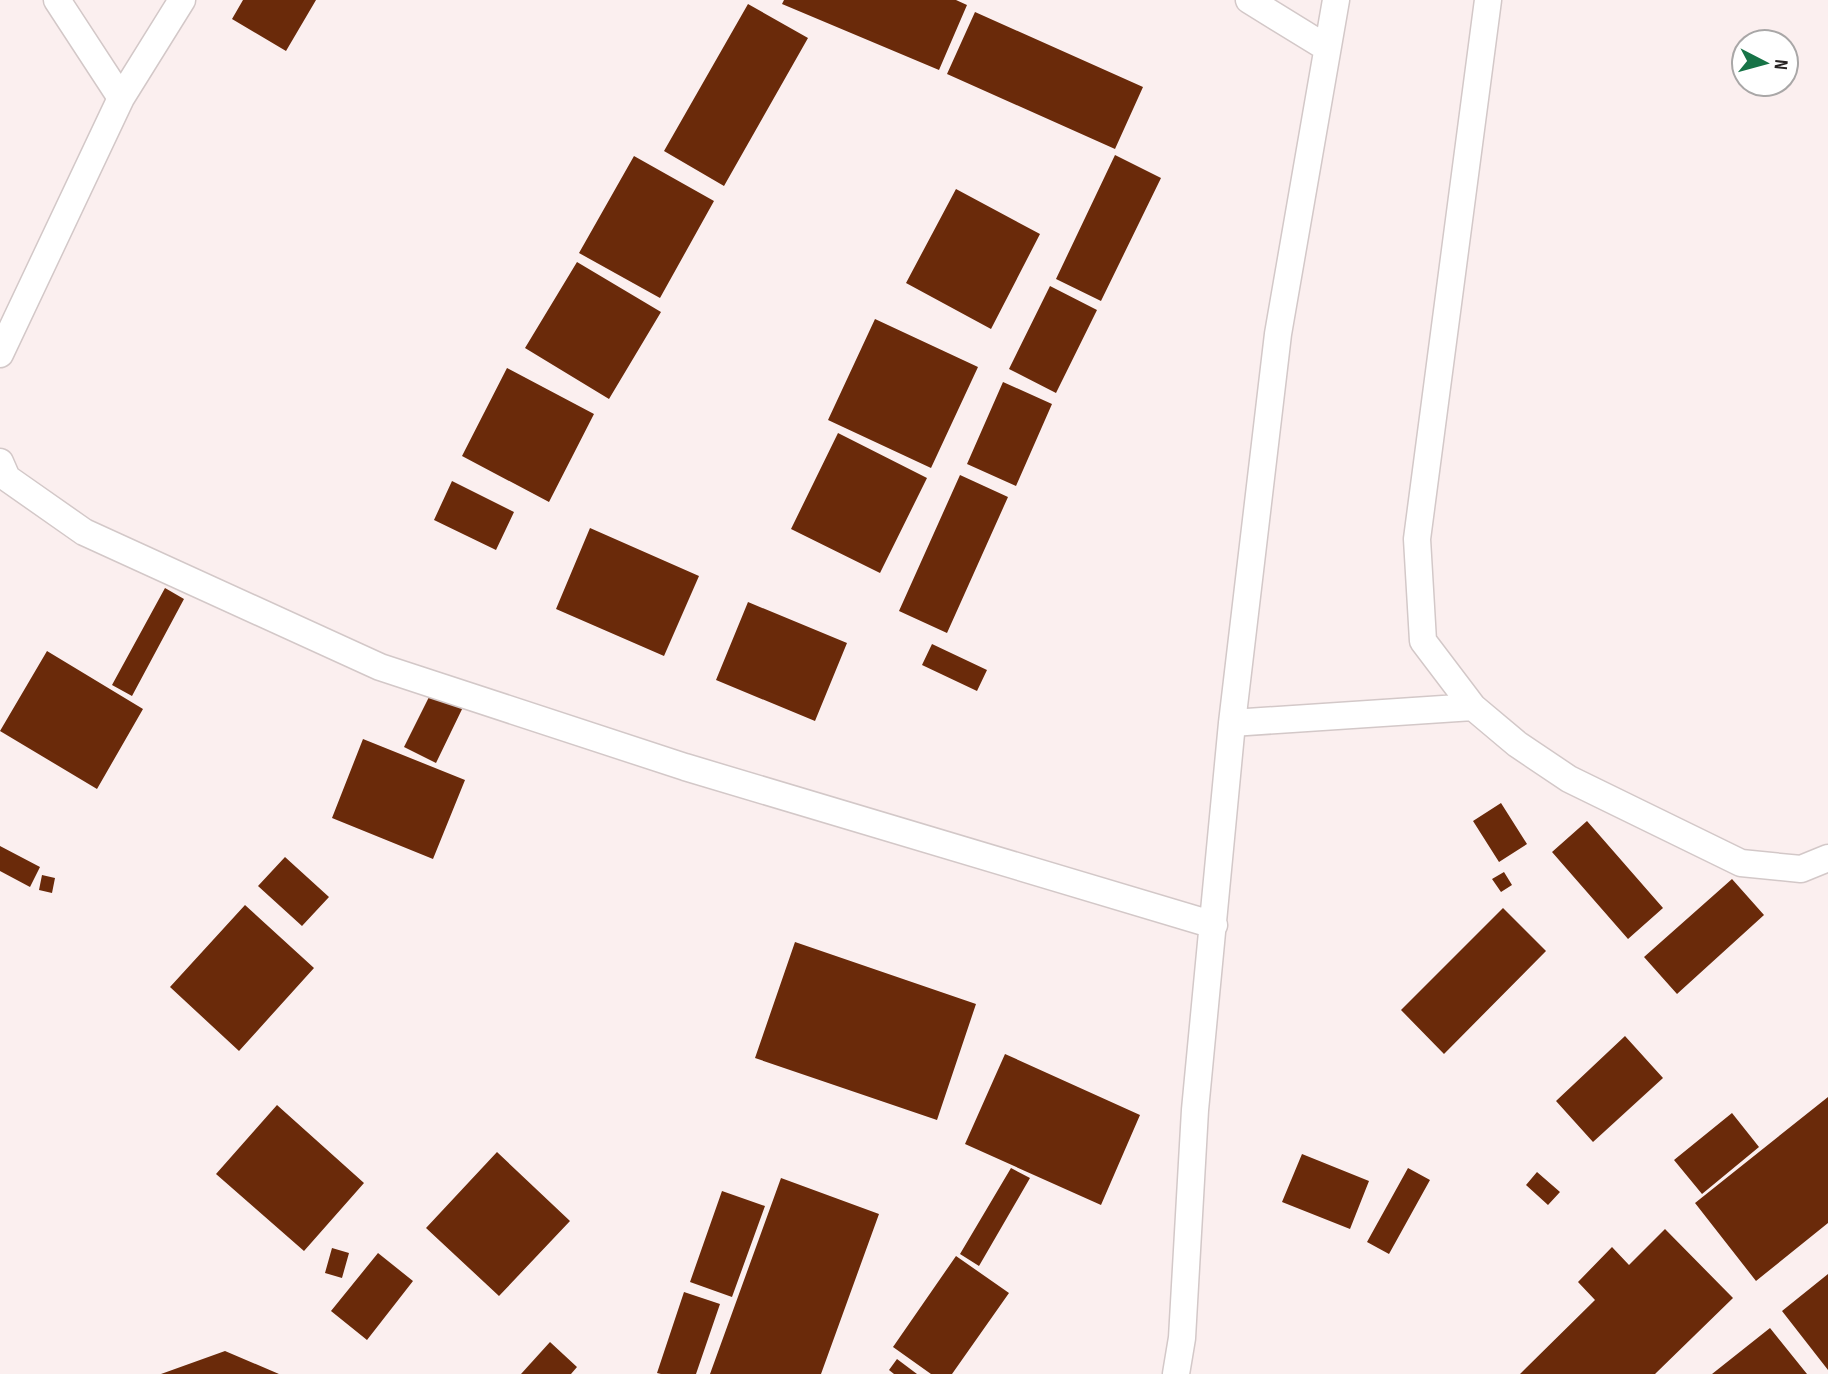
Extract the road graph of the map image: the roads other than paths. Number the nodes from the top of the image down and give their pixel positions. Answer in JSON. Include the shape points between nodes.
{"nodes":[{"id":1,"x":57,"y":0,"type":"edge"},
{"id":2,"x":183,"y":0,"type":"edge"},
{"id":3,"x":1249,"y":0,"type":"edge"},
{"id":4,"x":1336,"y":0,"type":"edge"},
{"id":5,"x":1488,"y":0,"type":"edge"},
{"id":6,"x":1327,"y":48,"type":"junction"},
{"id":7,"x":121,"y":98,"type":"junction"},
{"id":8,"x":0,"y":354,"type":"edge"},
{"id":9,"x":0,"y":462,"type":"edge"},
{"id":10,"x":1473,"y":706,"type":"junction"},
{"id":11,"x":1232,"y":723,"type":"junction"},
{"id":12,"x":1828,"y":858,"type":"edge"},
{"id":13,"x":1214,"y":925,"type":"junction"},
{"id":14,"x":1176,"y":1374,"type":"edge"}],
"edges":[{"from":1,"to":7,"type":"street"},
{"from":2,"to":7,"type":"street"},
{"from":3,"to":6,"type":"street"},
{"from":4,"to":6,"type":"street"},
{"from":5,"to":10,"type":"street","via":[[1417,538],[1423,641]]},
{"from":6,"to":11,"type":"street","via":[[1278,334]]},
{"from":7,"to":8,"type":"street"},
{"from":9,"to":13,"type":"street","via":[[7,478],[84,532],[380,667],[685,767]]},
{"from":10,"to":11,"type":"street"},
{"from":10,"to":12,"type":"street","via":[[1517,744],[1569,779],[1741,863],[1801,869]]},
{"from":11,"to":13,"type":"street"},
{"from":13,"to":14,"type":"street"}]}
